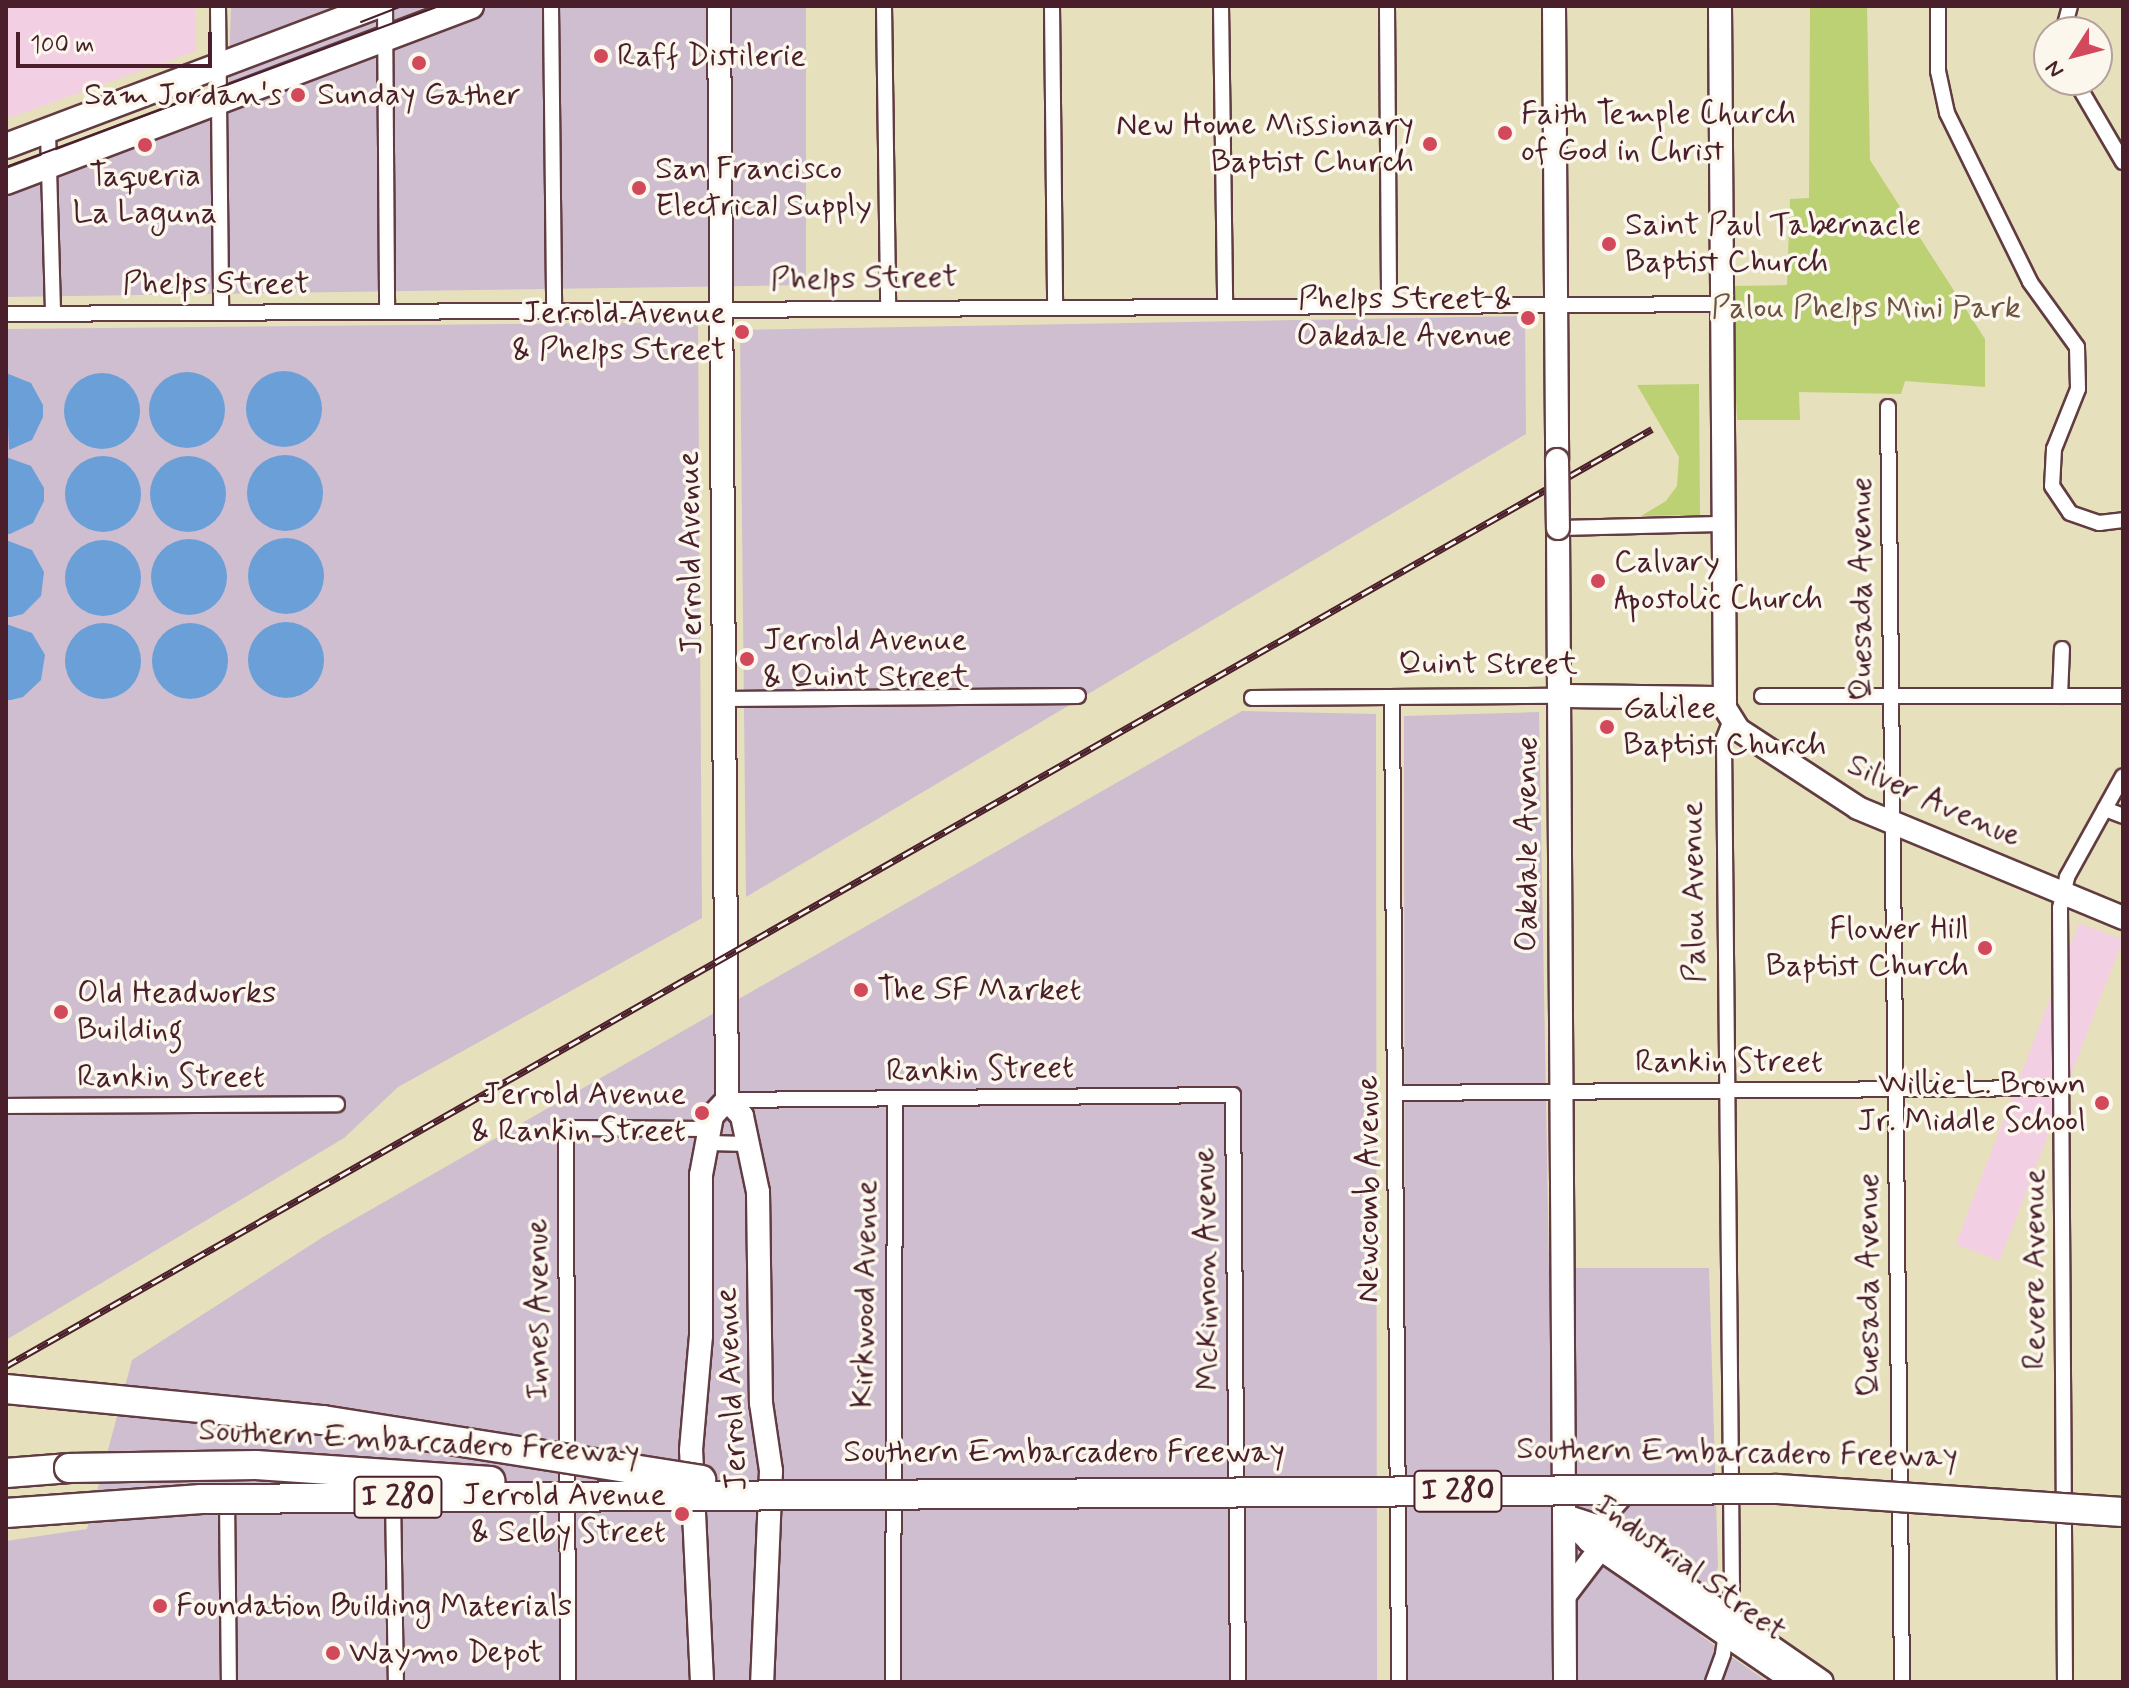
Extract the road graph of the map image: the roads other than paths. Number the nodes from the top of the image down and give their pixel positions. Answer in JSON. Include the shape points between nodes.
{"nodes":[{"id":1,"x":218,"y":6,"type":"edge"},
{"id":2,"x":377,"y":6,"type":"edge"},
{"id":3,"x":385,"y":6,"type":"edge"},
{"id":4,"x":471,"y":6,"type":"edge"},
{"id":5,"x":551,"y":6,"type":"edge"},
{"id":6,"x":719,"y":6,"type":"edge"},
{"id":7,"x":884,"y":6,"type":"edge"},
{"id":8,"x":1052,"y":6,"type":"edge"},
{"id":9,"x":1221,"y":6,"type":"edge"},
{"id":10,"x":1387,"y":6,"type":"edge"},
{"id":11,"x":1554,"y":6,"type":"edge"},
{"id":12,"x":1720,"y":6,"type":"edge"},
{"id":13,"x":1938,"y":6,"type":"edge"},
{"id":14,"x":385,"y":40,"type":"junction"},
{"id":15,"x":219,"y":70,"type":"junction"},
{"id":16,"x":2084,"y":96,"type":"edge"},
{"id":17,"x":219,"y":99,"type":"junction"},
{"id":18,"x":48,"y":132,"type":"junction"},
{"id":19,"x":6,"y":146,"type":"edge"},
{"id":20,"x":2123,"y":162,"type":"edge"},
{"id":21,"x":51,"y":165,"type":"junction"},
{"id":22,"x":6,"y":182,"type":"edge"},
{"id":23,"x":1225,"y":303,"type":"junction"},
{"id":24,"x":1389,"y":303,"type":"junction"},
{"id":25,"x":1556,"y":303,"type":"junction"},
{"id":26,"x":1723,"y":304,"type":"junction"},
{"id":27,"x":1055,"y":305,"type":"junction"},
{"id":28,"x":888,"y":307,"type":"junction"},
{"id":29,"x":721,"y":308,"type":"junction"},
{"id":30,"x":554,"y":309,"type":"junction"},
{"id":31,"x":387,"y":311,"type":"junction"},
{"id":32,"x":221,"y":312,"type":"junction"},
{"id":33,"x":53,"y":313,"type":"junction"},
{"id":34,"x":6,"y":314,"type":"edge"},
{"id":35,"x":1888,"y":407,"type":"dead end"},
{"id":36,"x":2123,"y":520,"type":"edge"},
{"id":37,"x":1722,"y":524,"type":"junction"},
{"id":38,"x":1558,"y":528,"type":"junction"},
{"id":39,"x":2062,"y":649,"type":"dead end"},
{"id":40,"x":1078,"y":696,"type":"dead end"},
{"id":41,"x":1558,"y":696,"type":"junction"},
{"id":42,"x":1762,"y":696,"type":"dead end"},
{"id":43,"x":2060,"y":696,"type":"junction"},
{"id":44,"x":2123,"y":696,"type":"edge"},
{"id":45,"x":1392,"y":697,"type":"junction"},
{"id":46,"x":1891,"y":697,"type":"junction"},
{"id":47,"x":1252,"y":698,"type":"dead end"},
{"id":48,"x":1724,"y":698,"type":"junction"},
{"id":49,"x":724,"y":699,"type":"junction"},
{"id":50,"x":1731,"y":720,"type":"junction"},
{"id":51,"x":2123,"y":776,"type":"edge"},
{"id":52,"x":2105,"y":809,"type":"junction"},
{"id":53,"x":2123,"y":816,"type":"edge"},
{"id":54,"x":1891,"y":821,"type":"junction"},
{"id":55,"x":2061,"y":892,"type":"junction"},
{"id":56,"x":2123,"y":918,"type":"edge"},
{"id":57,"x":2063,"y":1088,"type":"junction"},
{"id":58,"x":1896,"y":1089,"type":"junction"},
{"id":59,"x":1729,"y":1090,"type":"junction"},
{"id":60,"x":1560,"y":1092,"type":"junction"},
{"id":61,"x":1396,"y":1093,"type":"junction"},
{"id":62,"x":1233,"y":1095,"type":"joint"},
{"id":63,"x":895,"y":1099,"type":"junction"},
{"id":64,"x":727,"y":1100,"type":"junction"},
{"id":65,"x":337,"y":1104,"type":"dead end"},
{"id":66,"x":6,"y":1106,"type":"edge"},
{"id":67,"x":708,"y":1136,"type":"junction"},
{"id":68,"x":749,"y":1144,"type":"junction"},
{"id":69,"x":6,"y":1389,"type":"edge"},
{"id":70,"x":6,"y":1473,"type":"edge"},
{"id":71,"x":822,"y":1488,"type":"junction"},
{"id":72,"x":1731,"y":1488,"type":"junction"},
{"id":73,"x":1564,"y":1489,"type":"junction"},
{"id":74,"x":1627,"y":1489,"type":"junction"},
{"id":75,"x":1898,"y":1489,"type":"junction"},
{"id":76,"x":1397,"y":1491,"type":"junction"},
{"id":77,"x":911,"y":1492,"type":"dead end"},
{"id":78,"x":871,"y":1493,"type":"dead end"},
{"id":79,"x":1238,"y":1493,"type":"junction"},
{"id":80,"x":569,"y":1494,"type":"junction"},
{"id":81,"x":692,"y":1495,"type":"junction"},
{"id":82,"x":770,"y":1495,"type":"junction"},
{"id":83,"x":393,"y":1497,"type":"junction"},
{"id":84,"x":227,"y":1498,"type":"junction"},
{"id":85,"x":6,"y":1502,"type":"edge"},
{"id":86,"x":2075,"y":1503,"type":"junction"},
{"id":87,"x":2123,"y":1508,"type":"edge"},
{"id":88,"x":6,"y":1513,"type":"edge"},
{"id":89,"x":1565,"y":1516,"type":"junction"},
{"id":90,"x":1603,"y":1541,"type":"junction"},
{"id":91,"x":1565,"y":1595,"type":"junction"},
{"id":92,"x":1728,"y":1627,"type":"junction"},
{"id":93,"x":229,"y":1682,"type":"edge"},
{"id":94,"x":396,"y":1682,"type":"edge"},
{"id":95,"x":568,"y":1682,"type":"edge"},
{"id":96,"x":702,"y":1682,"type":"edge"},
{"id":97,"x":762,"y":1682,"type":"edge"},
{"id":98,"x":893,"y":1682,"type":"edge"},
{"id":99,"x":1238,"y":1682,"type":"edge"},
{"id":100,"x":1399,"y":1682,"type":"edge"},
{"id":101,"x":1565,"y":1682,"type":"edge"},
{"id":102,"x":1713,"y":1682,"type":"edge"},
{"id":103,"x":1795,"y":1682,"type":"edge"},
{"id":104,"x":1822,"y":1682,"type":"edge"},
{"id":105,"x":1902,"y":1682,"type":"edge"},
{"id":106,"x":2065,"y":1682,"type":"edge"}],
"edges":[{"from":1,"to":15,"type":"street"},
{"from":2,"to":15,"type":"main road"},
{"from":3,"to":14,"type":"street"},
{"from":4,"to":14,"type":"main road"},
{"from":5,"to":30,"type":"street"},
{"from":6,"to":29,"type":"street","name":"Jerrold Avenue"},
{"from":7,"to":28,"type":"street"},
{"from":8,"to":27,"type":"street"},
{"from":9,"to":23,"type":"street"},
{"from":10,"to":24,"type":"street"},
{"from":11,"to":25,"type":"street","name":"Oakdale Avenue"},
{"from":12,"to":26,"type":"street","name":"Palou Avenue"},
{"from":13,"to":36,"type":"street","via":[[1938,71],[1947,113],[2030,282],[2077,347],[2078,389],[2054,449],[2052,486],[2070,513],[2099,523]]},
{"from":14,"to":17,"type":"main road"},
{"from":14,"to":31,"type":"street"},
{"from":15,"to":17,"type":"street"},
{"from":15,"to":18,"type":"main road"},
{"from":16,"to":20,"type":"street"},
{"from":17,"to":21,"type":"main road"},
{"from":17,"to":32,"type":"street"},
{"from":18,"to":19,"type":"main road"},
{"from":18,"to":21,"type":"street"},
{"from":21,"to":22,"type":"main road"},
{"from":21,"to":33,"type":"street"},
{"from":23,"to":24,"type":"street","name":"Phelps Street"},
{"from":23,"to":27,"type":"street","name":"Phelps Street"},
{"from":24,"to":25,"type":"street","name":"Phelps Street"},
{"from":25,"to":26,"type":"street","name":"Phelps Street"},
{"from":25,"to":38,"type":"street","name":"Oakdale Avenue","bridge":true},
{"from":26,"to":37,"type":"street","name":"Palou Avenue"},
{"from":27,"to":28,"type":"street","name":"Phelps Street"},
{"from":28,"to":29,"type":"street","name":"Phelps Street"},
{"from":29,"to":30,"type":"street","name":"Phelps Street"},
{"from":29,"to":49,"type":"street","name":"Jerrold Avenue"},
{"from":30,"to":31,"type":"street","name":"Phelps Street"},
{"from":31,"to":32,"type":"street","name":"Phelps Street"},
{"from":32,"to":33,"type":"street","name":"Phelps Street"},
{"from":33,"to":34,"type":"street","name":"Phelps Street"},
{"from":35,"to":46,"type":"street","name":"Quesada Avenue"},
{"from":37,"to":38,"type":"street"},
{"from":37,"to":48,"type":"street","name":"Palou Avenue"},
{"from":38,"to":41,"type":"street","name":"Oakdale Avenue"},
{"from":39,"to":43,"type":"street"},
{"from":40,"to":49,"type":"street"},
{"from":41,"to":45,"type":"street","name":"Quint Street"},
{"from":41,"to":48,"type":"street","name":"Quint Street"},
{"from":41,"to":60,"type":"street","name":"Oakdale Avenue"},
{"from":42,"to":46,"type":"street"},
{"from":43,"to":44,"type":"street"},
{"from":43,"to":46,"type":"street"},
{"from":45,"to":47,"type":"street","name":"Quint Street"},
{"from":45,"to":61,"type":"street","name":"Newcomb Avenue"},
{"from":46,"to":54,"type":"street","name":"Quesada Avenue"},
{"from":48,"to":50,"type":"street","name":"Palou Avenue"},
{"from":49,"to":64,"type":"street","name":"Jerrold Avenue"},
{"from":50,"to":54,"type":"street","name":"Silver Avenue","via":[[1858,808]]},
{"from":50,"to":59,"type":"street","name":"Palou Avenue","via":[[1724,738]]},
{"from":51,"to":52,"type":"street","name":"Revere Avenue"},
{"from":52,"to":53,"type":"street"},
{"from":52,"to":55,"type":"street","name":"Revere Avenue"},
{"from":54,"to":55,"type":"street","name":"Silver Avenue"},
{"from":54,"to":58,"type":"street","name":"Quesada Avenue"},
{"from":55,"to":56,"type":"street","name":"Silver Avenue"},
{"from":55,"to":57,"type":"street","name":"Revere Avenue"},
{"from":57,"to":58,"type":"street","name":"Rankin Street"},
{"from":57,"to":86,"type":"street","name":"Revere Avenue"},
{"from":58,"to":59,"type":"street","name":"Rankin Street"},
{"from":58,"to":75,"type":"street","name":"Quesada Avenue"},
{"from":59,"to":60,"type":"street","name":"Rankin Street"},
{"from":59,"to":72,"type":"street","name":"Palou Avenue"},
{"from":60,"to":61,"type":"street","name":"Rankin Street"},
{"from":60,"to":73,"type":"street","name":"Oakdale Avenue"},
{"from":61,"to":76,"type":"street","name":"Newcomb Avenue"},
{"from":62,"to":63,"type":"street","name":"Rankin Street"},
{"from":62,"to":79,"type":"street","name":"McKinnon Avenue"},
{"from":63,"to":64,"type":"street","name":"Rankin Street"},
{"from":63,"to":98,"type":"street","name":"Kirkwood Avenue"},
{"from":64,"to":67,"type":"street","name":"Jerrold Avenue"},
{"from":64,"to":68,"type":"street","name":"Jerrold Avenue","via":[[742,1116]]},
{"from":65,"to":66,"type":"street","name":"Rankin Street"},
{"from":67,"to":68,"type":"street"},
{"from":67,"to":80,"type":"street","name":"Innes Avenue","via":[[566,1128]]},
{"from":67,"to":81,"type":"street","name":"Jerrold Avenue","via":[[701,1175],[701,1336],[692,1415]]},
{"from":68,"to":82,"type":"street","name":"Jerrold Avenue","via":[[758,1192],[761,1403]]},
{"from":69,"to":71,"type":"highway","bridge":true,"via":[[323,1420],[687,1479]]},
{"from":70,"to":71,"type":"highway","name":"Southern Embarcadero Freeway","number":"I 280","bridge":true,"via":[[230,1464],[615,1488]]},
{"from":71,"to":86,"type":"highway","name":"Southern Embarcadero Freeway","number":"I 280","via":[[1777,1481],[1902,1485]]},
{"from":72,"to":74,"type":"street"},
{"from":72,"to":75,"type":"street"},
{"from":72,"to":92,"type":"street","name":"Palou Avenue"},
{"from":73,"to":74,"type":"street"},
{"from":73,"to":76,"type":"street"},
{"from":73,"to":89,"type":"street","name":"Oakdale Avenue"},
{"from":74,"to":90,"type":"street","via":[[1611,1507]]},
{"from":75,"to":86,"type":"street"},
{"from":75,"to":105,"type":"street","name":"Quesada Avenue"},
{"from":76,"to":79,"type":"street"},
{"from":76,"to":100,"type":"street","name":"Newcomb Avenue"},
{"from":77,"to":79,"type":"street"},
{"from":78,"to":82,"type":"street"},
{"from":79,"to":99,"type":"street","name":"McKinnon Avenue"},
{"from":80,"to":81,"type":"street"},
{"from":80,"to":83,"type":"street"},
{"from":80,"to":95,"type":"street","name":"Innes Avenue"},
{"from":81,"to":82,"type":"street"},
{"from":81,"to":96,"type":"street","name":"Jerrold Avenue"},
{"from":82,"to":97,"type":"street","name":"Jerrold Avenue"},
{"from":83,"to":84,"type":"street"},
{"from":83,"to":94,"type":"street"},
{"from":84,"to":85,"type":"street"},
{"from":84,"to":93,"type":"street"},
{"from":86,"to":87,"type":"highway","name":"Southern Embarcadero Freeway","number":"I 280"},
{"from":86,"to":106,"type":"street","name":"Revere Avenue"},
{"from":87,"to":88,"type":"highway","name":"Southern Embarcadero Freeway","number":"I 280","bridge":true,"via":[[1777,1489],[202,1499]]},
{"from":89,"to":90,"type":"street","name":"Industrial Street"},
{"from":89,"to":91,"type":"street","name":"Oakdale Avenue"},
{"from":90,"to":91,"type":"street"},
{"from":90,"to":92,"type":"street","name":"Industrial Street"},
{"from":91,"to":101,"type":"street","name":"Oakdale Avenue"},
{"from":92,"to":102,"type":"street","name":"Palou Avenue"},
{"from":92,"to":103,"type":"street","name":"Industrial Street"},
{"from":92,"to":104,"type":"street","name":"Industrial Street"}]}
